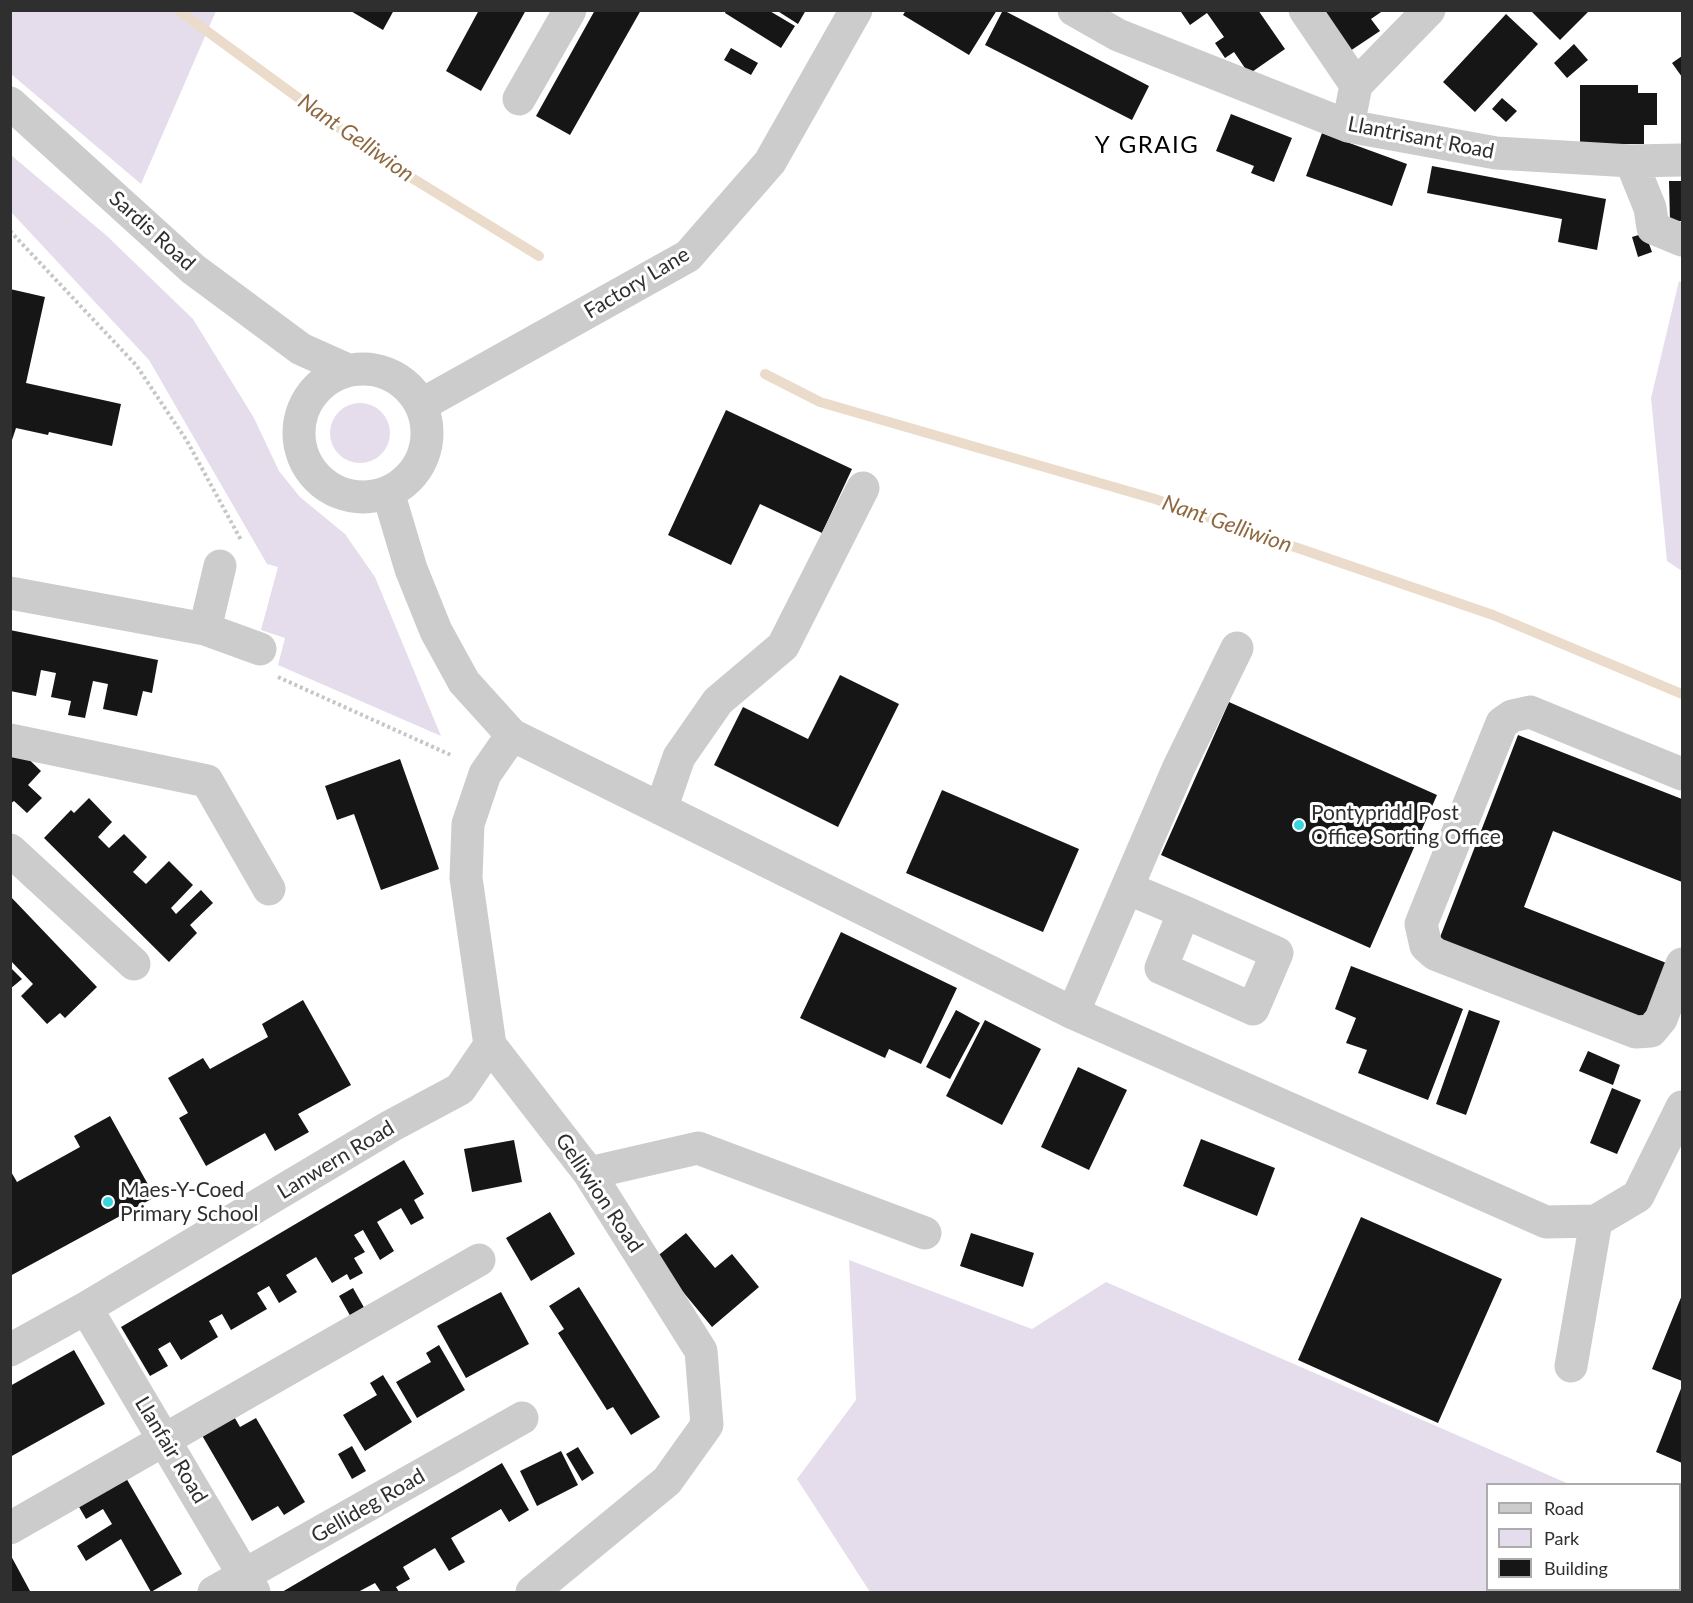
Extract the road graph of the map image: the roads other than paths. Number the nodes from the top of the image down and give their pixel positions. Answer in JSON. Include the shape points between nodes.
{"nodes":[{"id":1,"x":570,"y":10,"type":"edge"},
{"id":2,"x":855,"y":10,"type":"edge"},
{"id":3,"x":1074,"y":10,"type":"edge"},
{"id":4,"x":1305,"y":10,"type":"edge"},
{"id":5,"x":1429,"y":10,"type":"edge"},
{"id":6,"x":1115,"y":23,"type":"edge"},
{"id":7,"x":1356,"y":85,"type":"junction"},
{"id":8,"x":519,"y":99,"type":"dead end"},
{"id":9,"x":10,"y":103,"type":"edge"},
{"id":10,"x":1348,"y":126,"type":"junction"},
{"id":11,"x":1683,"y":160,"type":"edge"},
{"id":12,"x":1631,"y":161,"type":"junction"},
{"id":13,"x":1683,"y":240,"type":"edge"},
{"id":14,"x":301,"y":349,"type":"junction"},
{"id":15,"x":348,"y":370,"type":"junction"},
{"id":16,"x":421,"y":405,"type":"junction"},
{"id":17,"x":303,"y":407,"type":"junction"},
{"id":18,"x":863,"y":488,"type":"dead end"},
{"id":19,"x":388,"y":492,"type":"junction"},
{"id":20,"x":220,"y":566,"type":"dead end"},
{"id":21,"x":10,"y":593,"type":"edge"},
{"id":22,"x":205,"y":629,"type":"junction"},
{"id":23,"x":1237,"y":648,"type":"dead end"},
{"id":24,"x":266,"y":662,"type":"road end"},
{"id":25,"x":512,"y":735,"type":"junction"},
{"id":26,"x":10,"y":740,"type":"edge"},
{"id":27,"x":1683,"y":774,"type":"edge"},
{"id":28,"x":661,"y":809,"type":"junction"},
{"id":29,"x":15,"y":863,"type":"edge"},
{"id":30,"x":1127,"y":888,"type":"junction"},
{"id":31,"x":269,"y":889,"type":"dead end"},
{"id":32,"x":1184,"y":912,"type":"dead end"},
{"id":33,"x":134,"y":964,"type":"dead end"},
{"id":34,"x":1683,"y":964,"type":"edge"},
{"id":35,"x":1073,"y":1013,"type":"junction"},
{"id":36,"x":490,"y":1045,"type":"junction"},
{"id":37,"x":1681,"y":1115,"type":"edge"},
{"id":38,"x":589,"y":1173,"type":"junction"},
{"id":39,"x":1596,"y":1221,"type":"junction"},
{"id":40,"x":925,"y":1233,"type":"dead end"},
{"id":41,"x":479,"y":1260,"type":"dead end"},
{"id":42,"x":86,"y":1308,"type":"junction"},
{"id":43,"x":10,"y":1350,"type":"edge"},
{"id":44,"x":1571,"y":1366,"type":"dead end"},
{"id":45,"x":522,"y":1418,"type":"dead end"},
{"id":46,"x":165,"y":1441,"type":"junction"},
{"id":47,"x":10,"y":1528,"type":"edge"},
{"id":48,"x":250,"y":1584,"type":"edge"},
{"id":49,"x":214,"y":1593,"type":"edge"},
{"id":50,"x":532,"y":1593,"type":"edge"}],
"edges":[{"from":1,"to":8,"type":"street"},
{"from":2,"to":16,"type":"street","name":"Factory Lane","via":[[770,162],[688,256]]},
{"from":3,"to":6,"type":"street","name":"Llantrisant Road"},
{"from":4,"to":7,"type":"street"},
{"from":5,"to":7,"type":"street"},
{"from":6,"to":10,"type":"street","name":"Llantrisant Road"},
{"from":7,"to":10,"type":"street"},
{"from":9,"to":14,"type":"street","name":"Sardis Road","via":[[193,269]]},
{"from":10,"to":12,"type":"street","name":"Llantrisant Road","via":[[1496,153]]},
{"from":11,"to":12,"type":"street","name":"Llantrisant Road"},
{"from":12,"to":13,"type":"street","via":[[1650,208],[1653,228]]},
{"from":14,"to":15,"type":"street","name":"Sardis Road"},
{"from":14,"to":17,"type":"street"},
{"from":15,"to":16,"type":"street","via":[[370,369],[390,375],[408,387]]},
{"from":15,"to":17,"type":"street","via":[[316,389]]},
{"from":16,"to":19,"type":"street","via":[[427,427],[423,456],[411,475]]},
{"from":17,"to":19,"type":"street","via":[[299,433],[302,455],[313,473],[330,488],[351,496]]},
{"from":18,"to":28,"type":"street","via":[[783,646],[718,701],[680,757]]},
{"from":19,"to":25,"type":"street","via":[[411,569],[436,632],[464,682]]},
{"from":20,"to":22,"type":"street"},
{"from":21,"to":22,"type":"street"},
{"from":22,"to":24,"type":"street"},
{"from":23,"to":30,"type":"street","via":[[1178,769]]},
{"from":25,"to":28,"type":"street"},
{"from":25,"to":36,"type":"street","name":"Gelliwion Road","via":[[485,774],[468,824],[466,878]]},
{"from":26,"to":31,"type":"street","via":[[207,781]]},
{"from":27,"to":34,"type":"street","via":[[1530,712],[1512,716],[1502,723],[1422,924],[1426,946],[1435,954],[1636,1032],[1651,1031],[1661,1020]]},
{"from":28,"to":35,"type":"street"},
{"from":29,"to":33,"type":"street"},
{"from":30,"to":32,"type":"street"},
{"from":30,"to":35,"type":"street"},
{"from":35,"to":39,"type":"street","via":[[1546,1222]]},
{"from":36,"to":38,"type":"street","name":"Gelliwion Road"},
{"from":36,"to":42,"type":"street","name":"Lanwern Road","via":[[460,1089]]},
{"from":37,"to":39,"type":"street","via":[[1638,1196]]},
{"from":38,"to":40,"type":"street","via":[[698,1148]]},
{"from":38,"to":50,"type":"street","name":"Gelliwion Road","via":[[701,1351],[707,1425],[667,1481]]},
{"from":39,"to":44,"type":"street"},
{"from":41,"to":46,"type":"street"},
{"from":42,"to":43,"type":"street","name":"Lanwern Road"},
{"from":42,"to":46,"type":"street","name":"Llanfair Road"},
{"from":45,"to":48,"type":"street","name":"Gellideg Road"},
{"from":46,"to":47,"type":"street"},
{"from":46,"to":48,"type":"street","name":"Llanfair Road"},
{"from":48,"to":49,"type":"street","name":"Gellideg Road"}]}
